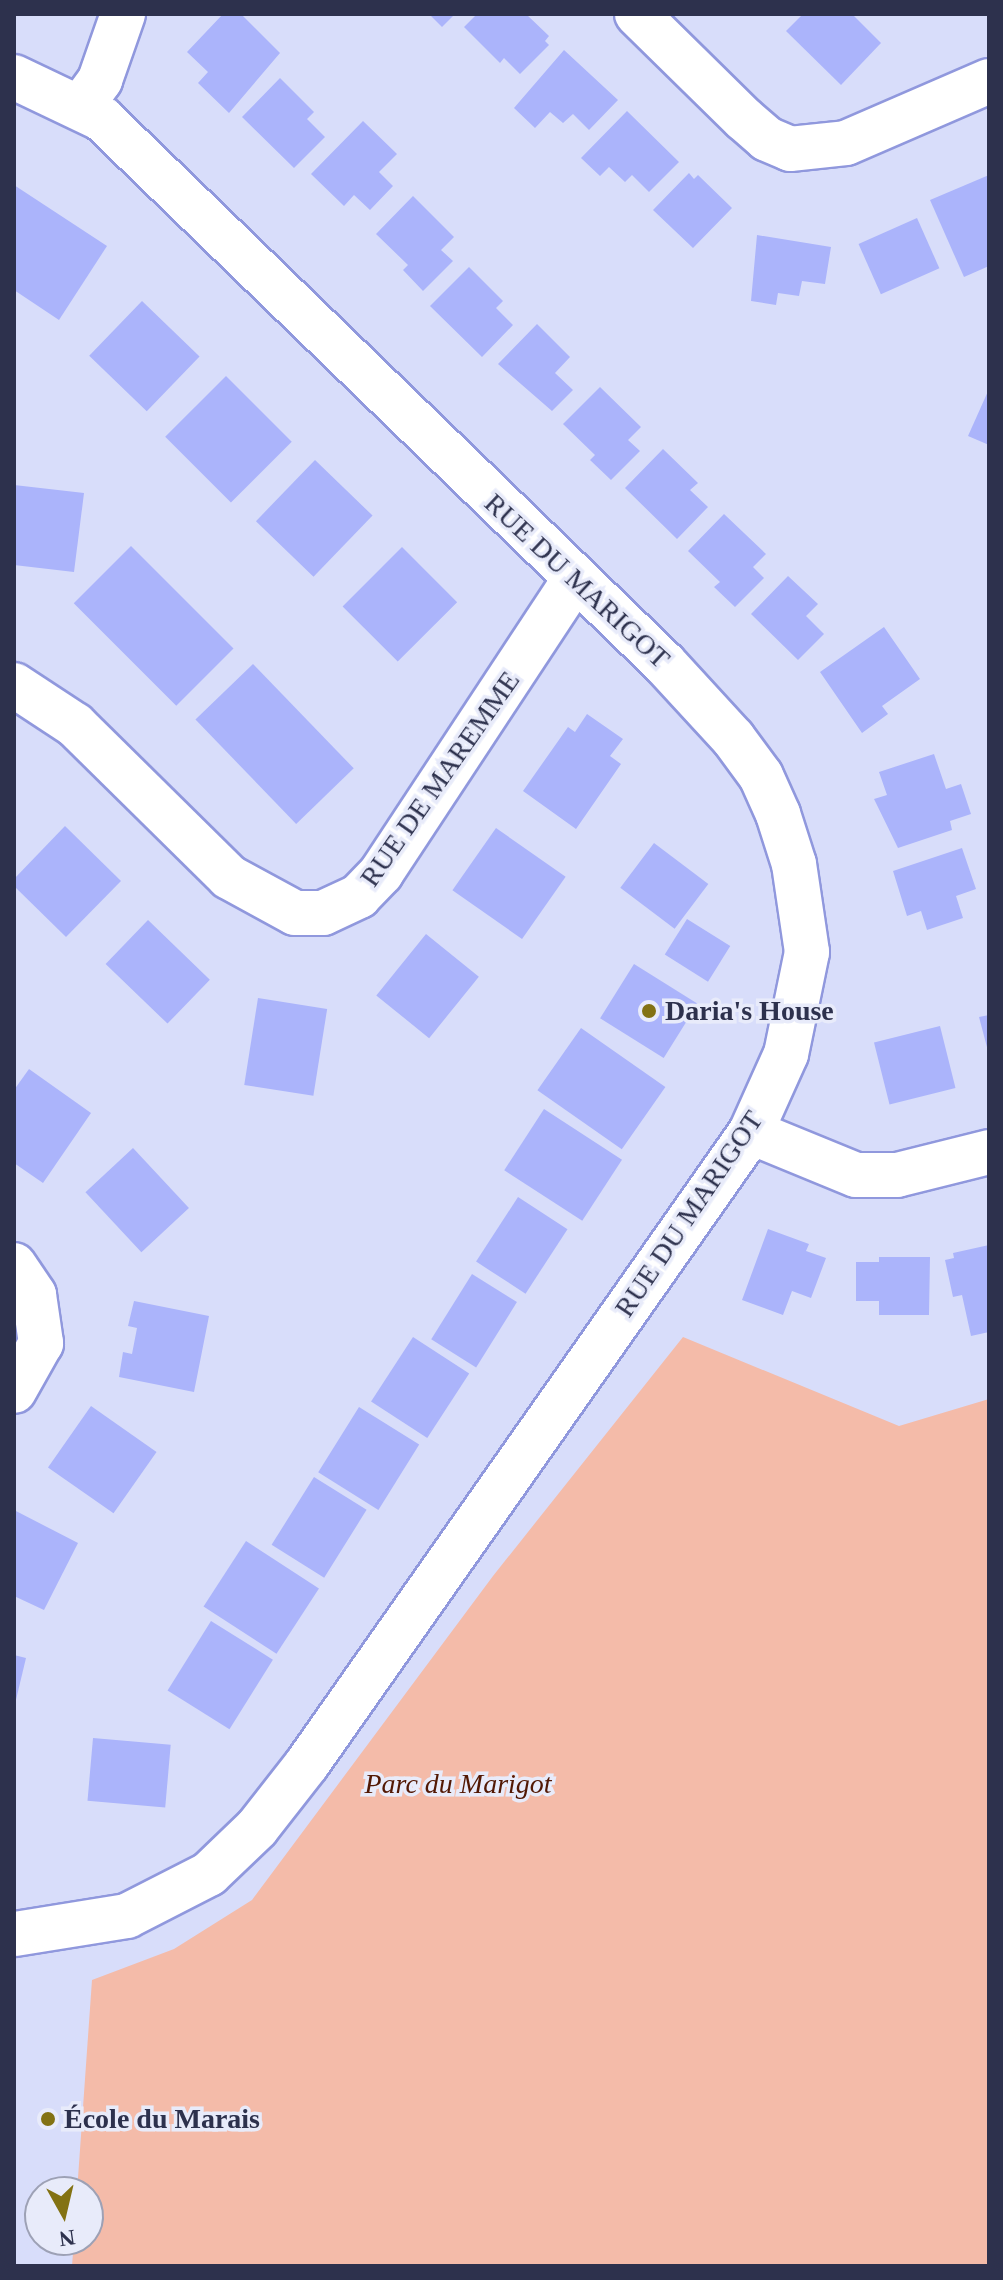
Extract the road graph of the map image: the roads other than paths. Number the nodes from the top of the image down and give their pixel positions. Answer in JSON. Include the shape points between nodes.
{"nodes":[{"id":1,"x":123,"y":14,"type":"edge"},
{"id":2,"x":637,"y":14,"type":"edge"},
{"id":3,"x":14,"y":77,"type":"edge"},
{"id":4,"x":989,"y":81,"type":"edge"},
{"id":5,"x":82,"y":105,"type":"junction"},
{"id":6,"x":574,"y":580,"type":"junction"},
{"id":7,"x":14,"y":685,"type":"edge"},
{"id":8,"x":751,"y":1132,"type":"junction"},
{"id":9,"x":989,"y":1152,"type":"edge"},
{"id":10,"x":14,"y":1265,"type":"edge"},
{"id":11,"x":14,"y":1391,"type":"edge"},
{"id":12,"x":14,"y":1934,"type":"edge"}],
"edges":[{"from":1,"to":5,"type":"street","via":[[100,80]]},
{"from":2,"to":4,"type":"street","via":[[744,119],[767,139],[790,149],[846,143]]},
{"from":3,"to":5,"type":"street","name":"RUE DU MARIGOT"},
{"from":5,"to":6,"type":"street","name":"RUE DU MARIGOT","via":[[155,168]]},
{"from":6,"to":7,"type":"street","name":"RUE DE MAREMME","via":[[381,873],[359,896],[323,913],[295,913],[229,877],[75,725]]},
{"from":6,"to":8,"type":"street","name":"RUE DU MARIGOT","via":[[664,663],[733,738],[761,776],[794,864],[807,952],[804,984],[786,1054]]},
{"from":8,"to":9,"type":"street","via":[[856,1175],[897,1175]]},
{"from":8,"to":12,"type":"street","name":"RUE DU MARIGOT","via":[[257,1828],[209,1874],[127,1916]]},
{"from":10,"to":11,"type":"street","via":[[34,1295],[41,1343]]}]}
